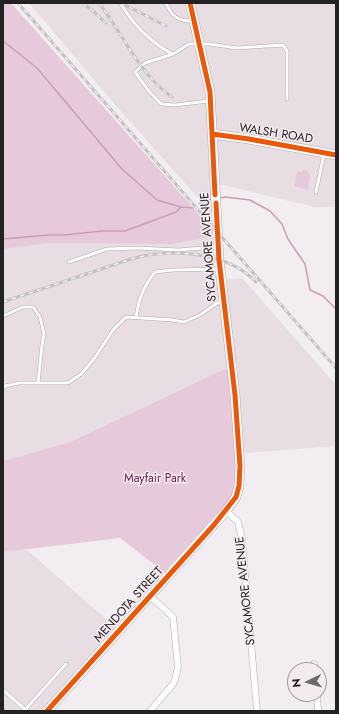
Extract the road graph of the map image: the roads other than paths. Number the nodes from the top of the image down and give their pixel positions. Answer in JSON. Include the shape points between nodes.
{"nodes":[{"id":1,"x":120,"y":3,"type":"edge"},
{"id":2,"x":166,"y":3,"type":"edge"},
{"id":3,"x":190,"y":3,"type":"edge"},
{"id":4,"x":194,"y":21,"type":"junction"},
{"id":5,"x":200,"y":44,"type":"junction"},
{"id":6,"x":173,"y":54,"type":"junction"},
{"id":7,"x":288,"y":99,"type":"dead end"},
{"id":8,"x":210,"y":101,"type":"junction"},
{"id":9,"x":212,"y":134,"type":"junction"},
{"id":10,"x":324,"y":153,"type":"junction"},
{"id":11,"x":336,"y":155,"type":"edge"},
{"id":12,"x":316,"y":192,"type":"dead end"},
{"id":13,"x":218,"y":246,"type":"junction"},
{"id":14,"x":69,"y":262,"type":"dead end"},
{"id":15,"x":220,"y":269,"type":"junction"},
{"id":16,"x":223,"y":300,"type":"junction"},
{"id":17,"x":3,"y":316,"type":"edge"},
{"id":18,"x":136,"y":317,"type":"junction"},
{"id":19,"x":38,"y":383,"type":"junction"},
{"id":20,"x":4,"y":386,"type":"edge"},
{"id":21,"x":226,"y":511,"type":"junction"},
{"id":22,"x":150,"y":596,"type":"junction"},
{"id":23,"x":66,"y":664,"type":"dead end"},
{"id":24,"x":3,"y":690,"type":"edge"},
{"id":25,"x":53,"y":709,"type":"edge"},
{"id":26,"x":25,"y":710,"type":"edge"},
{"id":27,"x":150,"y":711,"type":"edge"},
{"id":28,"x":257,"y":711,"type":"edge"}],
"edges":[{"from":1,"to":6,"type":"lane","via":[[128,17],[146,36]]},
{"from":2,"to":4,"type":"lane","via":[[168,10],[180,20]]},
{"from":3,"to":4,"type":"street","name":"SYCAMORE AVENUE"},
{"from":4,"to":5,"type":"street","name":"SYCAMORE AVENUE"},
{"from":5,"to":6,"type":"lane","via":[[189,44]]},
{"from":5,"to":7,"type":"lane","via":[[237,48],[283,45],[287,51]]},
{"from":5,"to":8,"type":"street","name":"SYCAMORE AVENUE"},
{"from":6,"to":8,"type":"lane","via":[[145,63],[135,72],[161,104]]},
{"from":8,"to":9,"type":"street","name":"SYCAMORE AVENUE"},
{"from":9,"to":10,"type":"street","name":"WALSH ROAD"},
{"from":9,"to":13,"type":"street","name":"SYCAMORE AVENUE"},
{"from":10,"to":11,"type":"street","name":"WALSH ROAD"},
{"from":10,"to":12,"type":"lane"},
{"from":13,"to":14,"type":"lane","via":[[178,250],[107,249]]},
{"from":13,"to":15,"type":"street","name":"SYCAMORE AVENUE"},
{"from":15,"to":16,"type":"street","name":"SYCAMORE AVENUE"},
{"from":15,"to":18,"type":"lane","via":[[155,272],[140,297]]},
{"from":16,"to":18,"type":"lane","via":[[200,316],[184,322]]},
{"from":16,"to":21,"type":"street","name":"SYCAMORE AVENUE","via":[[235,395],[240,466],[236,497]]},
{"from":17,"to":19,"type":"lane","via":[[23,307],[33,307],[40,317],[44,334]]},
{"from":18,"to":19,"type":"lane","via":[[126,317],[113,330],[94,360],[68,383]]},
{"from":19,"to":20,"type":"lane"},
{"from":21,"to":22,"type":"street","name":"MENDOTA STREET"},
{"from":21,"to":28,"type":"street","name":"SYCAMORE AVENUE","via":[[238,522],[242,539]]},
{"from":22,"to":25,"type":"street","name":"MENDOTA STREET"},
{"from":22,"to":27,"type":"street","via":[[173,617],[178,667],[173,684]]},
{"from":23,"to":26,"type":"lane"},
{"from":24,"to":26,"type":"lane"}]}
